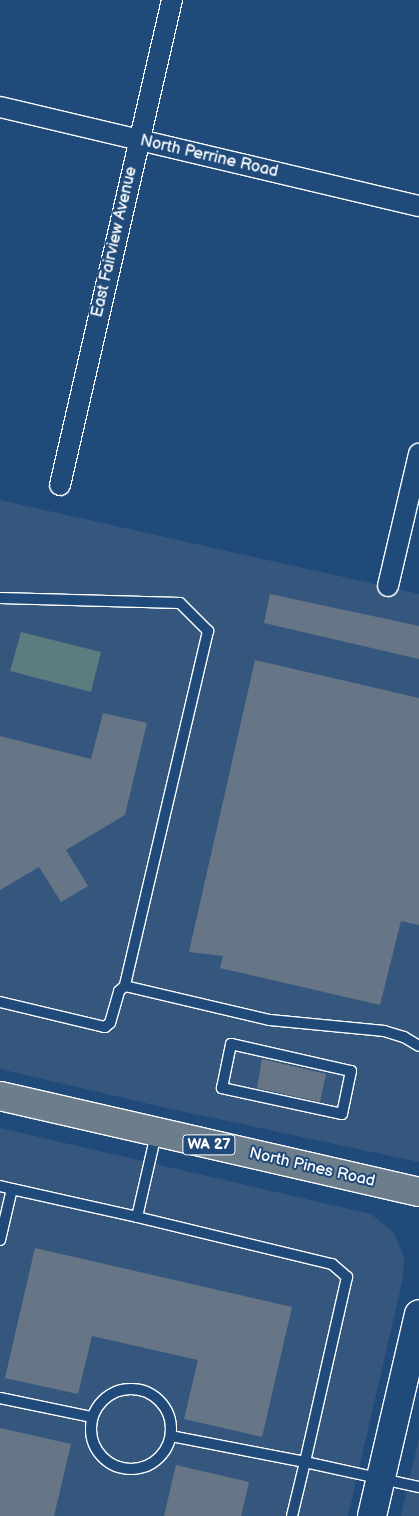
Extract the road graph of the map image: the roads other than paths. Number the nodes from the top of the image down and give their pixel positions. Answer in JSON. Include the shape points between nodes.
{"nodes":[{"id":1,"x":172,"y":0,"type":"edge"},
{"id":2,"x":0,"y":107,"type":"edge"},
{"id":3,"x":138,"y":141,"type":"junction"},
{"id":4,"x":419,"y":206,"type":"edge"},
{"id":5,"x":419,"y":454,"type":"edge"},
{"id":6,"x":60,"y":485,"type":"dead end"},
{"id":7,"x":388,"y":586,"type":"dead end"},
{"id":8,"x":0,"y":598,"type":"edge"},
{"id":9,"x":125,"y":986,"type":"junction"},
{"id":10,"x":0,"y":1002,"type":"edge"},
{"id":11,"x":231,"y":1044,"type":"joint"},
{"id":12,"x":419,"y":1046,"type":"edge"},
{"id":13,"x":0,"y":1096,"type":"edge"},
{"id":14,"x":156,"y":1133,"type":"junction"},
{"id":15,"x":0,"y":1186,"type":"edge"},
{"id":16,"x":12,"y":1189,"type":"junction"},
{"id":17,"x":419,"y":1192,"type":"edge"},
{"id":18,"x":137,"y":1217,"type":"junction"},
{"id":19,"x":0,"y":1240,"type":"edge"},
{"id":20,"x":419,"y":1314,"type":"edge"},
{"id":21,"x":0,"y":1398,"type":"edge"},
{"id":22,"x":92,"y":1417,"type":"junction"},
{"id":23,"x":171,"y":1436,"type":"junction"},
{"id":24,"x":305,"y":1462,"type":"junction"},
{"id":25,"x":381,"y":1478,"type":"junction"},
{"id":26,"x":419,"y":1487,"type":"edge"},
{"id":27,"x":292,"y":1516,"type":"edge"},
{"id":28,"x":372,"y":1516,"type":"edge"}],
"edges":[{"from":1,"to":3,"type":"street","name":"East Fairview Avenue"},
{"from":2,"to":3,"type":"street","name":"North Perrine Road"},
{"from":3,"to":4,"type":"street","name":"North Perrine Road"},
{"from":3,"to":6,"type":"street","name":"East Fairview Avenue"},
{"from":5,"to":7,"type":"street"},
{"from":8,"to":9,"type":"lane","via":[[180,603],[208,631]]},
{"from":9,"to":10,"type":"lane","via":[[119,991],[110,1023],[105,1027]]},
{"from":9,"to":12,"type":"lane","via":[[270,1020],[384,1031]]},
{"from":11,"to":11,"type":"lane","via":[[222,1088],[342,1114],[351,1071]]},
{"from":13,"to":14,"type":"main road","name":"North Pines Road","number":"WA 27"},
{"from":14,"to":17,"type":"main road","name":"North Pines Road","number":"WA 27"},
{"from":14,"to":18,"type":"lane"},
{"from":15,"to":16,"type":"lane"},
{"from":16,"to":18,"type":"lane"},
{"from":16,"to":19,"type":"lane"},
{"from":18,"to":24,"type":"lane","via":[[332,1264],[343,1270],[347,1283]]},
{"from":20,"to":25,"type":"street"},
{"from":21,"to":22,"type":"lane"},
{"from":22,"to":23,"type":"lane","via":[[108,1396],[120,1390],[140,1390],[158,1399],[166,1410]]},
{"from":22,"to":23,"type":"lane","via":[[93,1443],[99,1455],[121,1469],[141,1468],[158,1459]]},
{"from":23,"to":24,"type":"lane"},
{"from":24,"to":25,"type":"lane"},
{"from":24,"to":27,"type":"lane"},
{"from":25,"to":26,"type":"lane"},
{"from":25,"to":28,"type":"street"}]}
